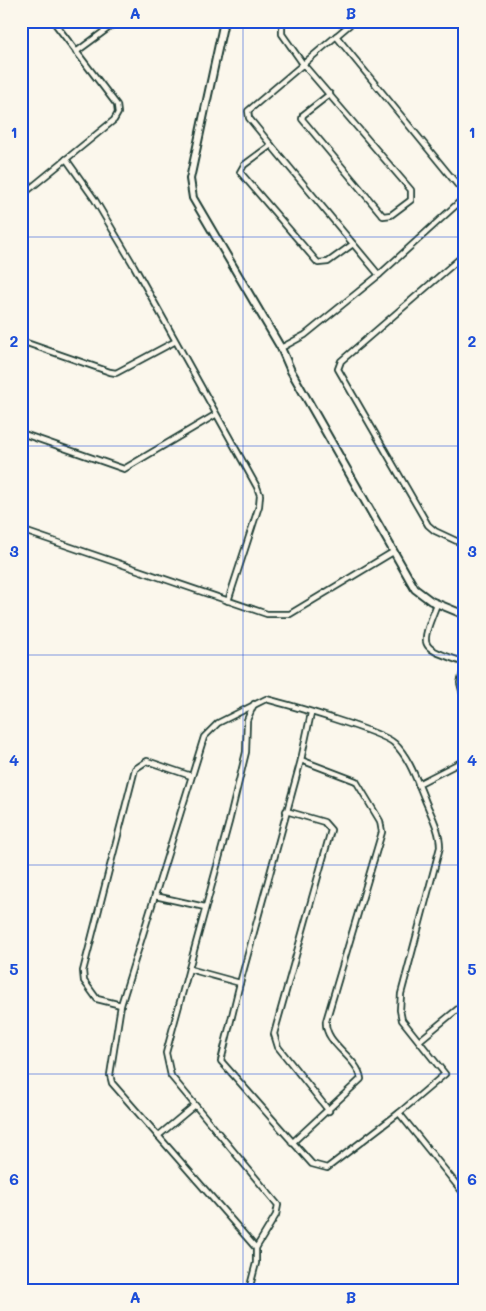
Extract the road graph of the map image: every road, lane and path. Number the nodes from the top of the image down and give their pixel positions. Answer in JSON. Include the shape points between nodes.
{"nodes":[{"id":1,"x":53,"y":21,"type":"edge"},
{"id":2,"x":118,"y":21,"type":"edge"},
{"id":3,"x":224,"y":21,"type":"edge"},
{"id":4,"x":285,"y":21,"type":"edge"},
{"id":5,"x":354,"y":21,"type":"edge"},
{"id":6,"x":336,"y":36,"type":"junction"},
{"id":7,"x":76,"y":52,"type":"junction"},
{"id":8,"x":304,"y":64,"type":"junction"},
{"id":9,"x":330,"y":94,"type":"junction"},
{"id":10,"x":270,"y":145,"type":"junction"},
{"id":11,"x":66,"y":159,"type":"junction"},
{"id":12,"x":465,"y":195,"type":"edge"},
{"id":13,"x":21,"y":196,"type":"edge"},
{"id":14,"x":353,"y":244,"type":"junction"},
{"id":15,"x":465,"y":254,"type":"edge"},
{"id":16,"x":379,"y":275,"type":"junction"},
{"id":17,"x":21,"y":342,"type":"edge"},
{"id":18,"x":174,"y":342,"type":"junction"},
{"id":19,"x":281,"y":348,"type":"junction"},
{"id":20,"x":215,"y":415,"type":"junction"},
{"id":21,"x":21,"y":433,"type":"edge"},
{"id":22,"x":21,"y":530,"type":"edge"},
{"id":23,"x":465,"y":545,"type":"edge"},
{"id":24,"x":393,"y":552,"type":"junction"},
{"id":25,"x":228,"y":601,"type":"junction"},
{"id":26,"x":437,"y":604,"type":"junction"},
{"id":27,"x":465,"y":606,"type":"edge"},
{"id":28,"x":463,"y":615,"type":"edge"},
{"id":29,"x":465,"y":665,"type":"edge"},
{"id":30,"x":465,"y":702,"type":"edge"},
{"id":31,"x":254,"y":704,"type":"junction"},
{"id":32,"x":311,"y":713,"type":"junction"},
{"id":33,"x":301,"y":760,"type":"junction"},
{"id":34,"x":465,"y":760,"type":"edge"},
{"id":35,"x":191,"y":776,"type":"junction"},
{"id":36,"x":418,"y":784,"type":"junction"},
{"id":37,"x":286,"y":811,"type":"junction"},
{"id":38,"x":154,"y":896,"type":"junction"},
{"id":39,"x":205,"y":907,"type":"junction"},
{"id":40,"x":190,"y":969,"type":"junction"},
{"id":41,"x":240,"y":983,"type":"junction"},
{"id":42,"x":465,"y":1003,"type":"edge"},
{"id":43,"x":121,"y":1005,"type":"junction"},
{"id":44,"x":420,"y":1041,"type":"junction"},
{"id":45,"x":194,"y":1106,"type":"junction"},
{"id":46,"x":329,"y":1111,"type":"junction"},
{"id":47,"x":399,"y":1113,"type":"junction"},
{"id":48,"x":158,"y":1136,"type":"junction"},
{"id":49,"x":292,"y":1143,"type":"junction"},
{"id":50,"x":465,"y":1195,"type":"edge"},
{"id":51,"x":256,"y":1248,"type":"junction"},
{"id":52,"x":249,"y":1290,"type":"edge"}],
"edges":[{"from":1,"to":7,"type":"street"},
{"from":2,"to":7,"type":"street"},
{"from":3,"to":19,"type":"street","via":[[190,179],[193,198]]},
{"from":4,"to":8,"type":"street","via":[[282,34]]},
{"from":5,"to":6,"type":"street"},
{"from":6,"to":8,"type":"street"},
{"from":6,"to":12,"type":"street"},
{"from":7,"to":11,"type":"street","via":[[117,105],[118,113],[114,120]]},
{"from":8,"to":9,"type":"street"},
{"from":8,"to":10,"type":"street","via":[[248,111],[249,118]]},
{"from":9,"to":9,"type":"street","via":[[411,190],[411,200],[390,215],[383,216],[302,119]]},
{"from":10,"to":14,"type":"street"},
{"from":10,"to":14,"type":"street","via":[[244,165],[240,172],[318,263],[328,262]]},
{"from":11,"to":13,"type":"street"},
{"from":11,"to":18,"type":"street","via":[[95,200]]},
{"from":12,"to":16,"type":"street"},
{"from":14,"to":16,"type":"street"},
{"from":15,"to":23,"type":"street","via":[[341,360],[338,370],[428,525]]},
{"from":16,"to":19,"type":"street","via":[[305,335]]},
{"from":17,"to":18,"type":"street","via":[[110,372],[116,372]]},
{"from":18,"to":20,"type":"street"},
{"from":19,"to":24,"type":"street"},
{"from":20,"to":21,"type":"street","via":[[124,469]]},
{"from":20,"to":25,"type":"street","via":[[260,495]]},
{"from":22,"to":25,"type":"street"},
{"from":24,"to":25,"type":"street","via":[[290,614],[267,614]]},
{"from":24,"to":26,"type":"street","via":[[415,589]]},
{"from":26,"to":28,"type":"street"},
{"from":26,"to":29,"type":"street","via":[[424,637],[425,643],[432,651]]},
{"from":27,"to":28,"type":"street"},
{"from":29,"to":30,"type":"street","via":[[460,683]]},
{"from":31,"to":32,"type":"street","via":[[266,699]]},
{"from":31,"to":35,"type":"street","via":[[209,730]]},
{"from":31,"to":39,"type":"street","via":[[247,720],[246,752]]},
{"from":32,"to":33,"type":"street"},
{"from":32,"to":36,"type":"street","via":[[392,741]]},
{"from":33,"to":37,"type":"street"},
{"from":33,"to":46,"type":"street","via":[[356,781],[382,825],[326,1027],[358,1069],[361,1079]]},
{"from":34,"to":36,"type":"street"},
{"from":35,"to":38,"type":"street"},
{"from":35,"to":43,"type":"street","via":[[147,761],[135,769],[83,972],[84,981],[97,999]]},
{"from":36,"to":44,"type":"street","via":[[440,839],[400,1000],[402,1020]]},
{"from":37,"to":41,"type":"street"},
{"from":37,"to":46,"type":"street","via":[[324,822],[332,830],[274,1034],[278,1047]]},
{"from":38,"to":39,"type":"street"},
{"from":38,"to":43,"type":"street"},
{"from":39,"to":40,"type":"street"},
{"from":40,"to":41,"type":"street"},
{"from":40,"to":45,"type":"street","via":[[166,1061],[171,1076]]},
{"from":41,"to":49,"type":"street","via":[[222,1061]]},
{"from":42,"to":44,"type":"street"},
{"from":43,"to":48,"type":"street","via":[[111,1059],[112,1083]]},
{"from":44,"to":47,"type":"street","via":[[445,1074]]},
{"from":45,"to":48,"type":"street"},
{"from":45,"to":51,"type":"street","via":[[278,1205],[276,1215]]},
{"from":46,"to":49,"type":"street"},
{"from":47,"to":49,"type":"street","via":[[327,1168],[312,1164]]},
{"from":47,"to":50,"type":"street"},
{"from":48,"to":51,"type":"street"},
{"from":51,"to":52,"type":"street"}]}
